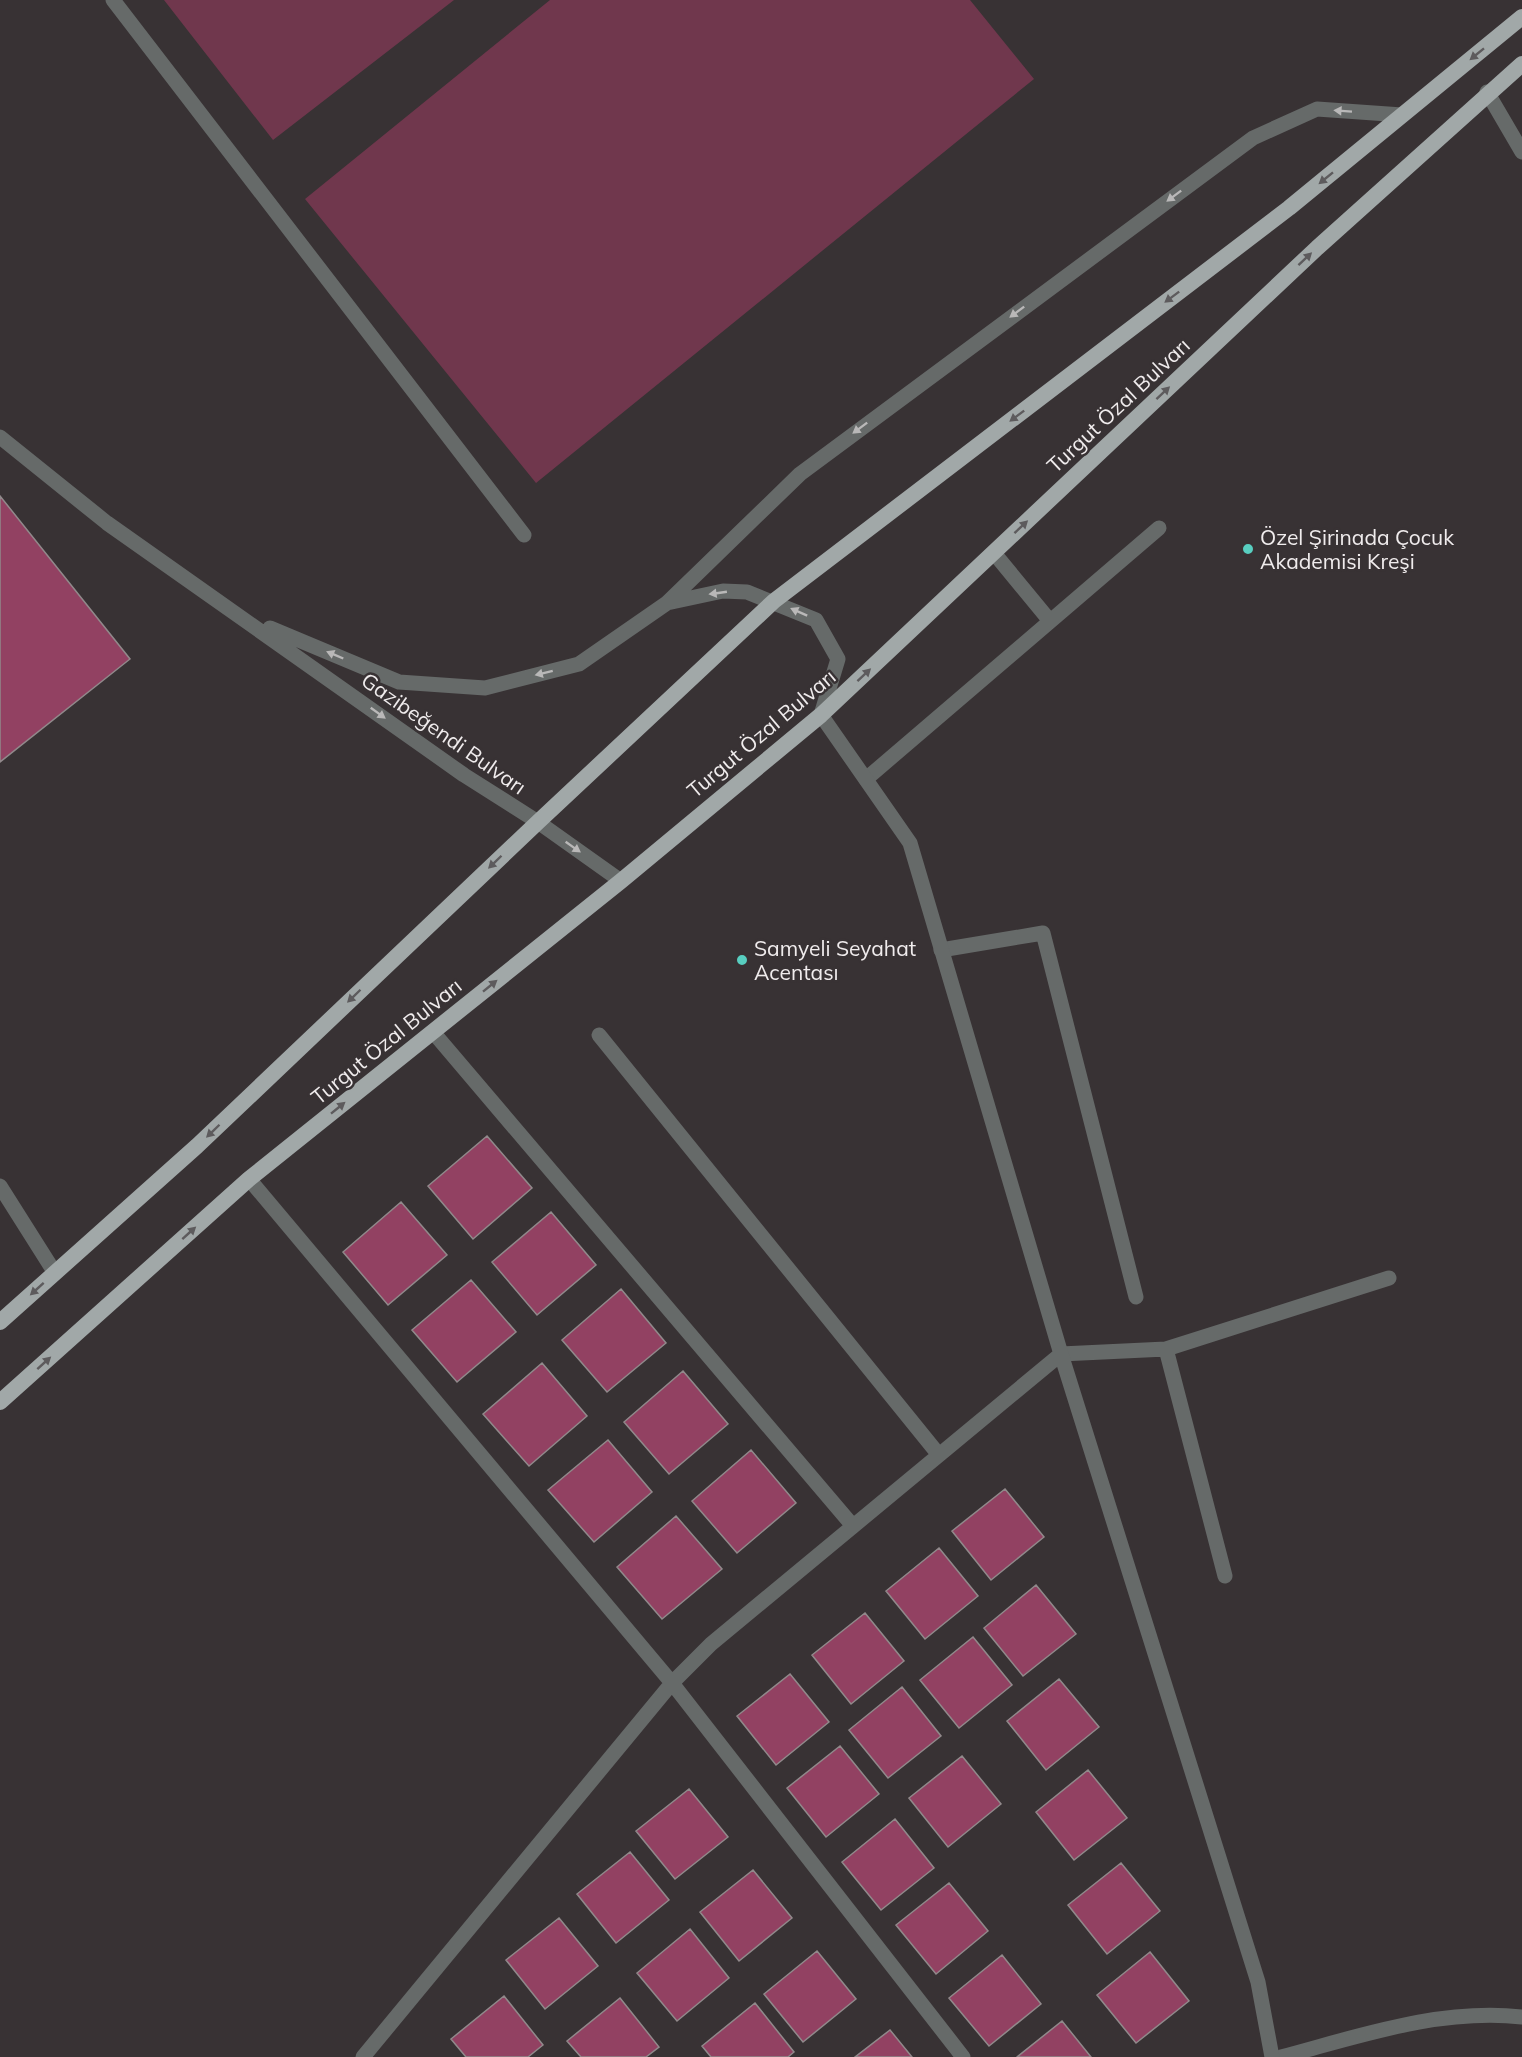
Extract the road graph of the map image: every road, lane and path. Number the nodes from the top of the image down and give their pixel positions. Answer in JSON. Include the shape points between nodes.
{"nodes":[{"id":1,"x":113,"y":0,"type":"edge"},
{"id":2,"x":1522,"y":17,"type":"edge"},
{"id":3,"x":1522,"y":64,"type":"edge"},
{"id":4,"x":1487,"y":92,"type":"junction"},
{"id":5,"x":1402,"y":115,"type":"junction"},
{"id":6,"x":1522,"y":152,"type":"edge"},
{"id":7,"x":0,"y":437,"type":"edge"},
{"id":8,"x":1159,"y":528,"type":"dead end"},
{"id":9,"x":524,"y":535,"type":"dead end"},
{"id":10,"x":994,"y":553,"type":"junction"},
{"id":11,"x":774,"y":601,"type":"junction"},
{"id":12,"x":667,"y":603,"type":"junction"},
{"id":13,"x":245,"y":618,"type":"junction"},
{"id":14,"x":1050,"y":621,"type":"junction"},
{"id":15,"x":821,"y":715,"type":"junction"},
{"id":16,"x":866,"y":779,"type":"junction"},
{"id":17,"x":538,"y":822,"type":"junction"},
{"id":18,"x":621,"y":881,"type":"junction"},
{"id":19,"x":941,"y":950,"type":"junction"},
{"id":20,"x":433,"y":1032,"type":"junction"},
{"id":21,"x":599,"y":1035,"type":"dead end"},
{"id":22,"x":249,"y":1179,"type":"junction"},
{"id":23,"x":0,"y":1186,"type":"edge"},
{"id":24,"x":55,"y":1273,"type":"junction"},
{"id":25,"x":1389,"y":1278,"type":"dead end"},
{"id":26,"x":1136,"y":1297,"type":"dead end"},
{"id":27,"x":0,"y":1322,"type":"edge"},
{"id":28,"x":1166,"y":1349,"type":"junction"},
{"id":29,"x":1060,"y":1354,"type":"junction"},
{"id":30,"x":0,"y":1402,"type":"edge"},
{"id":31,"x":939,"y":1455,"type":"junction"},
{"id":32,"x":853,"y":1526,"type":"junction"},
{"id":33,"x":1225,"y":1576,"type":"dead end"},
{"id":34,"x":672,"y":1683,"type":"junction"},
{"id":35,"x":1522,"y":2017,"type":"edge"},
{"id":36,"x":363,"y":2057,"type":"edge"},
{"id":37,"x":963,"y":2057,"type":"edge"},
{"id":38,"x":1272,"y":2057,"type":"edge"},
{"id":39,"x":1281,"y":2057,"type":"edge"}],
"edges":[{"from":1,"to":9,"type":"street"},
{"from":2,"to":5,"type":"highway","name":"Turgut Özal Bulvarı","one_way":true},
{"from":3,"to":4,"type":"highway","name":"Turgut Özal Bulvarı"},
{"from":4,"to":6,"type":"street"},
{"from":10,"to":4,"type":"highway","name":"Turgut Özal Bulvarı","one_way":true},
{"from":5,"to":11,"type":"highway","name":"Turgut Özal Bulvarı","one_way":true,"via":[[1289,208]]},
{"from":5,"to":12,"type":"street","one_way":true,"via":[[1317,109],[1253,138],[800,474]]},
{"from":7,"to":13,"type":"street","name":"Gazibeğendi Bulvarı","via":[[107,523]]},
{"from":8,"to":14,"type":"street"},
{"from":10,"to":14,"type":"street"},
{"from":15,"to":10,"type":"highway","name":"Turgut Özal Bulvarı","one_way":true},
{"from":11,"to":12,"type":"street","name":"Gazibeğendi Bulvarı","one_way":true,"via":[[747,592],[723,591]]},
{"from":15,"to":11,"type":"street","name":"Gazibeğendi Bulvarı","one_way":true,"via":[[838,659],[816,620]]},
{"from":11,"to":17,"type":"highway","name":"Turgut Özal Bulvarı"},
{"from":12,"to":13,"type":"street","name":"Gazibeğendi Bulvarı","one_way":true,"via":[[579,664],[485,688],[399,682]]},
{"from":13,"to":17,"type":"street","name":"Gazibeğendi Bulvarı","one_way":true,"via":[[464,775]]},
{"from":14,"to":16,"type":"street"},
{"from":15,"to":16,"type":"street"},
{"from":15,"to":18,"type":"highway","name":"Turgut Özal Bulvarı"},
{"from":16,"to":19,"type":"street","via":[[910,843]]},
{"from":17,"to":18,"type":"street","name":"Gazibeğendi Bulvarı","one_way":true},
{"from":17,"to":24,"type":"highway","name":"Turgut Özal Bulvarı","one_way":true,"via":[[197,1146]]},
{"from":20,"to":18,"type":"highway","name":"Turgut Özal Bulvarı","one_way":true},
{"from":19,"to":26,"type":"street","via":[[1043,933]]},
{"from":19,"to":29,"type":"street"},
{"from":22,"to":20,"type":"highway","name":"Turgut Özal Bulvarı","one_way":true},
{"from":20,"to":32,"type":"street"},
{"from":21,"to":31,"type":"street"},
{"from":30,"to":22,"type":"highway","name":"Turgut Özal Bulvarı","one_way":true},
{"from":22,"to":34,"type":"street"},
{"from":23,"to":24,"type":"street"},
{"from":24,"to":27,"type":"highway","name":"Turgut Özal Bulvarı","one_way":true},
{"from":25,"to":28,"type":"street"},
{"from":28,"to":29,"type":"street"},
{"from":28,"to":33,"type":"street"},
{"from":29,"to":31,"type":"street"},
{"from":29,"to":38,"type":"street","via":[[1258,1982]]},
{"from":31,"to":32,"type":"street"},
{"from":32,"to":34,"type":"street","via":[[711,1644]]},
{"from":34,"to":36,"type":"street"},
{"from":34,"to":37,"type":"street"},
{"from":35,"to":39,"type":"street","via":[[1486,2013],[1402,2024]]}]}
